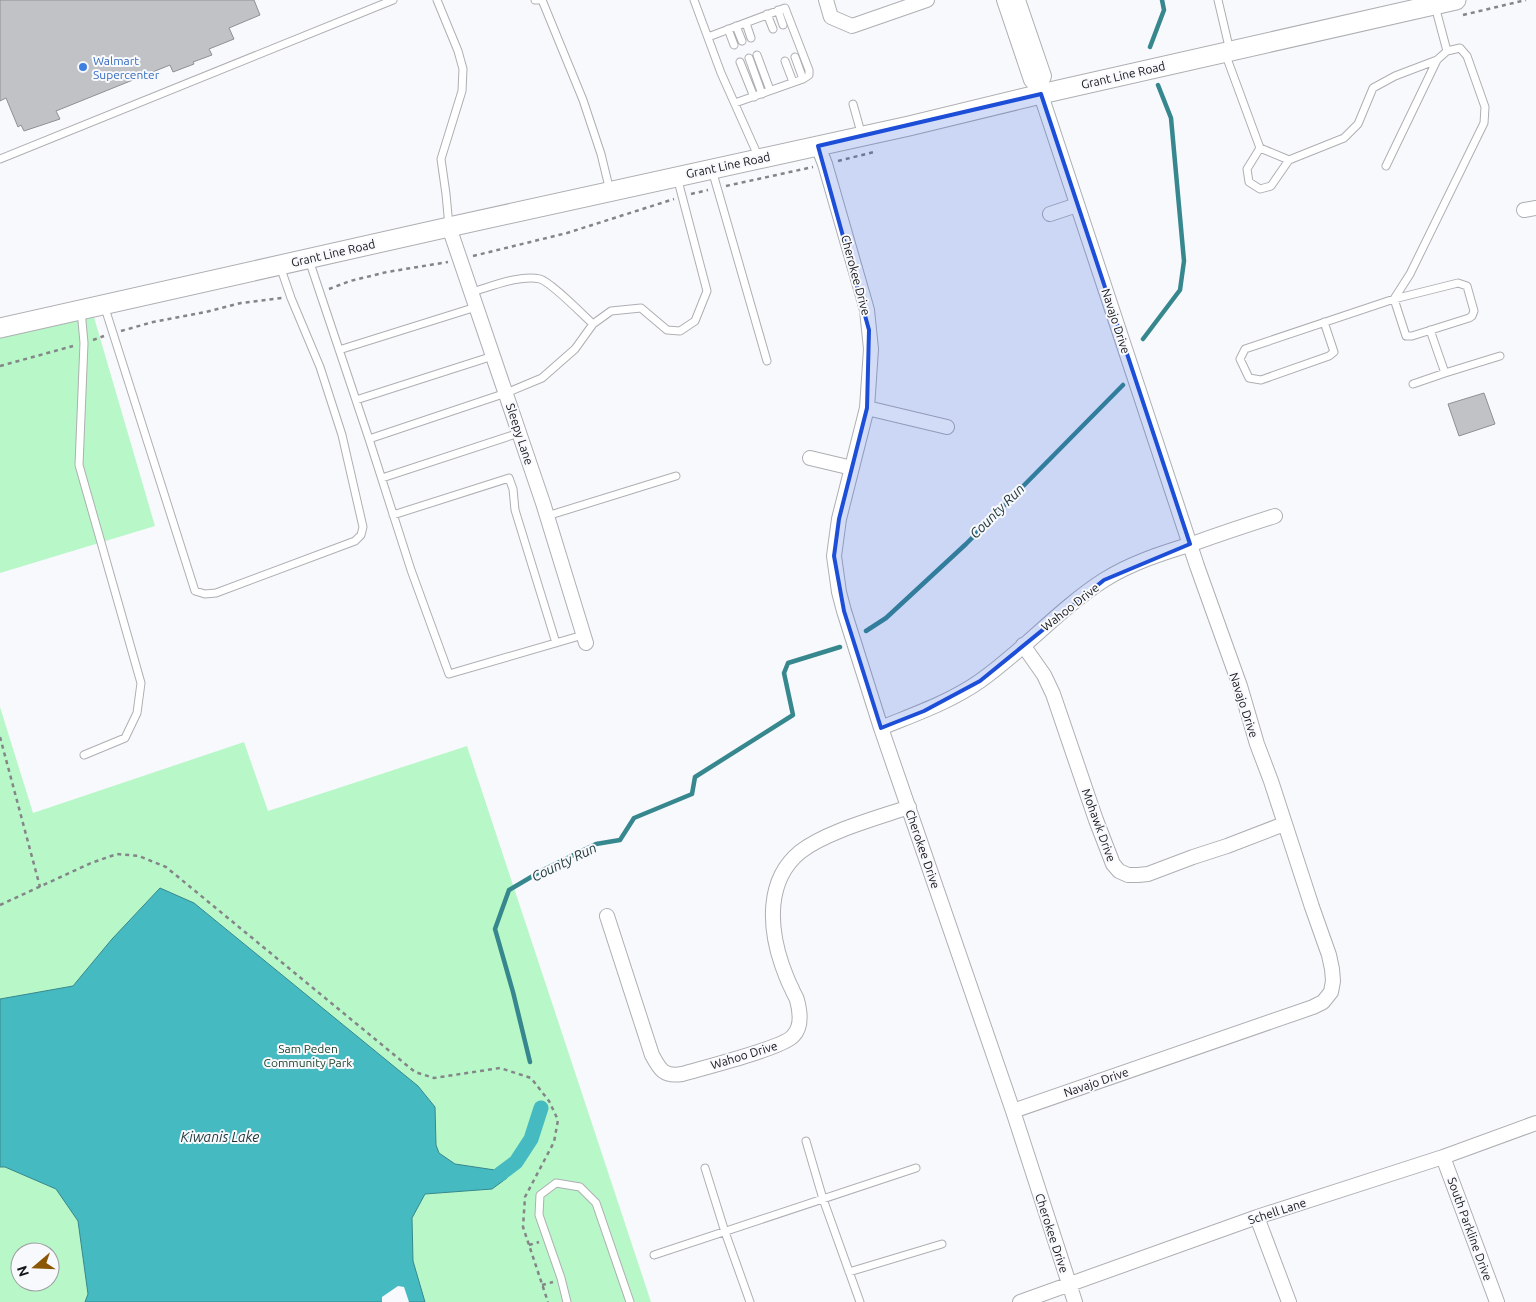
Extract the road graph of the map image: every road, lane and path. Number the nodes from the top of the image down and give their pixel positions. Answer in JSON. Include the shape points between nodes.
{"nodes":[{"id":1,"x":393,"y":0,"type":"edge"},
{"id":2,"x":437,"y":0,"type":"edge"},
{"id":3,"x":535,"y":0,"type":"edge"},
{"id":4,"x":694,"y":0,"type":"edge"},
{"id":5,"x":826,"y":0,"type":"edge"},
{"id":6,"x":926,"y":0,"type":"edge"},
{"id":7,"x":1004,"y":0,"type":"edge"},
{"id":8,"x":1018,"y":0,"type":"edge"},
{"id":9,"x":1218,"y":0,"type":"edge"},
{"id":10,"x":1456,"y":0,"type":"edge"},
{"id":11,"x":1526,"y":0,"type":"edge"},
{"id":12,"x":1435,"y":5,"type":"junction"},
{"id":13,"x":778,"y":10,"type":"junction"},
{"id":14,"x":767,"y":14,"type":"junction"},
{"id":15,"x":1470,"y":14,"type":"dead end"},
{"id":16,"x":746,"y":23,"type":"junction"},
{"id":17,"x":783,"y":25,"type":"dead end"},
{"id":18,"x":736,"y":26,"type":"junction"},
{"id":19,"x":728,"y":29,"type":"junction"},
{"id":20,"x":773,"y":29,"type":"dead end"},
{"id":21,"x":708,"y":37,"type":"junction"},
{"id":22,"x":751,"y":38,"type":"dead end"},
{"id":23,"x":742,"y":41,"type":"dead end"},
{"id":24,"x":734,"y":44,"type":"dead end"},
{"id":25,"x":1447,"y":51,"type":"junction"},
{"id":26,"x":1227,"y":52,"type":"junction"},
{"id":27,"x":757,"y":55,"type":"dead end"},
{"id":28,"x":795,"y":57,"type":"dead end"},
{"id":29,"x":748,"y":58,"type":"dead end"},
{"id":30,"x":785,"y":60,"type":"dead end"},
{"id":31,"x":1436,"y":60,"type":"junction"},
{"id":32,"x":740,"y":62,"type":"dead end"},
{"id":33,"x":803,"y":78,"type":"junction"},
{"id":34,"x":793,"y":82,"type":"junction"},
{"id":35,"x":770,"y":90,"type":"junction"},
{"id":36,"x":1040,"y":91,"type":"junction"},
{"id":37,"x":762,"y":94,"type":"junction"},
{"id":38,"x":754,"y":96,"type":"junction"},
{"id":39,"x":735,"y":103,"type":"junction"},
{"id":40,"x":853,"y":104,"type":"dead end"},
{"id":41,"x":862,"y":136,"type":"junction"},
{"id":42,"x":818,"y":146,"type":"junction"},
{"id":43,"x":1260,"y":148,"type":"junction"},
{"id":44,"x":0,"y":159,"type":"edge"},
{"id":45,"x":759,"y":159,"type":"junction"},
{"id":46,"x":1289,"y":160,"type":"junction"},
{"id":47,"x":1386,"y":166,"type":"dead end"},
{"id":48,"x":812,"y":168,"type":"dead end"},
{"id":49,"x":712,"y":169,"type":"junction"},
{"id":50,"x":676,"y":177,"type":"junction"},
{"id":51,"x":717,"y":188,"type":"junction"},
{"id":52,"x":610,"y":192,"type":"junction"},
{"id":53,"x":681,"y":197,"type":"junction"},
{"id":54,"x":1077,"y":205,"type":"junction"},
{"id":55,"x":1050,"y":214,"type":"dead end"},
{"id":56,"x":449,"y":227,"type":"junction"},
{"id":57,"x":308,"y":259,"type":"junction"},
{"id":58,"x":460,"y":259,"type":"junction"},
{"id":59,"x":280,"y":265,"type":"junction"},
{"id":60,"x":319,"y":291,"type":"junction"},
{"id":61,"x":472,"y":292,"type":"junction"},
{"id":62,"x":291,"y":298,"type":"junction"},
{"id":63,"x":1394,"y":299,"type":"junction"},
{"id":64,"x":104,"y":304,"type":"junction"},
{"id":65,"x":476,"y":307,"type":"junction"},
{"id":66,"x":80,"y":310,"type":"junction"},
{"id":67,"x":1324,"y":322,"type":"junction"},
{"id":68,"x":593,"y":324,"type":"junction"},
{"id":69,"x":0,"y":328,"type":"edge"},
{"id":70,"x":1430,"y":330,"type":"junction"},
{"id":71,"x":113,"y":333,"type":"junction"},
{"id":72,"x":84,"y":343,"type":"junction"},
{"id":73,"x":339,"y":350,"type":"junction"},
{"id":74,"x":493,"y":356,"type":"junction"},
{"id":75,"x":1500,"y":356,"type":"dead end"},
{"id":76,"x":767,"y":361,"type":"dead end"},
{"id":77,"x":0,"y":366,"type":"edge"},
{"id":78,"x":1445,"y":373,"type":"junction"},
{"id":79,"x":1412,"y":384,"type":"dead end"},
{"id":80,"x":506,"y":393,"type":"junction"},
{"id":81,"x":356,"y":400,"type":"junction"},
{"id":82,"x":867,"y":408,"type":"junction"},
{"id":83,"x":947,"y":427,"type":"dead end"},
{"id":84,"x":519,"y":433,"type":"junction"},
{"id":85,"x":369,"y":439,"type":"junction"},
{"id":86,"x":810,"y":458,"type":"dead end"},
{"id":87,"x":852,"y":468,"type":"junction"},
{"id":88,"x":676,"y":476,"type":"dead end"},
{"id":89,"x":382,"y":478,"type":"junction"},
{"id":90,"x":393,"y":515,"type":"junction"},
{"id":91,"x":548,"y":516,"type":"junction"},
{"id":92,"x":1275,"y":516,"type":"dead end"},
{"id":93,"x":1190,"y":544,"type":"junction"},
{"id":94,"x":585,"y":639,"type":"joint"},
{"id":95,"x":556,"y":643,"type":"junction"},
{"id":96,"x":1023,"y":645,"type":"junction"},
{"id":97,"x":881,"y":728,"type":"junction"},
{"id":98,"x":0,"y":737,"type":"edge"},
{"id":99,"x":84,"y":755,"type":"dead end"},
{"id":100,"x":909,"y":807,"type":"junction"},
{"id":101,"x":1284,"y":824,"type":"junction"},
{"id":102,"x":40,"y":887,"type":"junction"},
{"id":103,"x":0,"y":905,"type":"edge"},
{"id":104,"x":606,"y":916,"type":"dead end"},
{"id":105,"x":1013,"y":1111,"type":"junction"},
{"id":106,"x":1536,"y":1123,"type":"edge"},
{"id":107,"x":806,"y":1141,"type":"dead end"},
{"id":108,"x":1443,"y":1157,"type":"junction"},
{"id":109,"x":705,"y":1168,"type":"dead end"},
{"id":110,"x":916,"y":1168,"type":"dead end"},
{"id":111,"x":823,"y":1199,"type":"junction"},
{"id":112,"x":1257,"y":1217,"type":"junction"},
{"id":113,"x":725,"y":1232,"type":"junction"},
{"id":114,"x":942,"y":1244,"type":"dead end"},
{"id":115,"x":654,"y":1255,"type":"dead end"},
{"id":116,"x":849,"y":1272,"type":"junction"},
{"id":117,"x":1069,"y":1284,"type":"junction"},
{"id":118,"x":548,"y":1302,"type":"edge"},
{"id":119,"x":567,"y":1302,"type":"edge"},
{"id":120,"x":630,"y":1302,"type":"edge"},
{"id":121,"x":750,"y":1302,"type":"edge"},
{"id":122,"x":860,"y":1302,"type":"edge"},
{"id":123,"x":1020,"y":1302,"type":"edge"},
{"id":124,"x":1075,"y":1302,"type":"edge"},
{"id":125,"x":1289,"y":1302,"type":"edge"},
{"id":126,"x":1497,"y":1302,"type":"edge"}],
"edges":[{"from":1,"to":44,"type":"lane"},
{"from":2,"to":56,"type":"lane","via":[[463,69],[462,92],[441,159]]},
{"from":3,"to":52,"type":"lane","via":[[542,0],[583,100]]},
{"from":4,"to":21,"type":"lane"},
{"from":5,"to":6,"type":"street","via":[[831,17],[852,26]]},
{"from":7,"to":36,"type":"street","via":[[1031,80]]},
{"from":8,"to":36,"type":"street","via":[[1044,76]]},
{"from":9,"to":26,"type":"lane"},
{"from":10,"to":12,"type":"main road","name":"Grant Line Road"},
{"from":11,"to":15,"type":"path"},
{"from":12,"to":25,"type":"lane"},
{"from":12,"to":26,"type":"main road","name":"Grant Line Road"},
{"from":13,"to":14,"type":"lane"},
{"from":13,"to":17,"type":"lane"},
{"from":13,"to":33,"type":"lane","via":[[785,8],[809,70],[809,75]]},
{"from":14,"to":16,"type":"lane"},
{"from":14,"to":20,"type":"lane"},
{"from":16,"to":18,"type":"lane"},
{"from":16,"to":22,"type":"lane"},
{"from":18,"to":19,"type":"lane"},
{"from":18,"to":23,"type":"lane"},
{"from":19,"to":21,"type":"lane"},
{"from":19,"to":24,"type":"lane"},
{"from":21,"to":39,"type":"lane"},
{"from":25,"to":31,"type":"lane"},
{"from":25,"to":63,"type":"lane","via":[[1460,48],[1468,56],[1485,107],[1484,123],[1410,274]]},
{"from":26,"to":36,"type":"main road","name":"Grant Line Road"},
{"from":26,"to":43,"type":"lane"},
{"from":27,"to":35,"type":"lane"},
{"from":28,"to":33,"type":"lane"},
{"from":29,"to":37,"type":"lane"},
{"from":30,"to":34,"type":"lane"},
{"from":31,"to":46,"type":"lane","via":[[1373,88],[1358,124],[1344,138]]},
{"from":31,"to":47,"type":"lane"},
{"from":32,"to":38,"type":"lane"},
{"from":33,"to":34,"type":"lane"},
{"from":34,"to":35,"type":"lane"},
{"from":35,"to":37,"type":"lane"},
{"from":36,"to":41,"type":"main road","name":"Grant Line Road"},
{"from":36,"to":54,"type":"street","name":"Navajo Drive"},
{"from":37,"to":38,"type":"lane"},
{"from":38,"to":39,"type":"lane"},
{"from":39,"to":45,"type":"lane"},
{"from":40,"to":41,"type":"lane"},
{"from":41,"to":42,"type":"main road","name":"Grant Line Road"},
{"from":42,"to":45,"type":"main road","name":"Grant Line Road"},
{"from":42,"to":82,"type":"street","name":"Cherokee Drive","via":[[866,310],[871,349]]},
{"from":43,"to":46,"type":"lane"},
{"from":43,"to":46,"type":"lane","via":[[1248,169],[1249,182],[1260,189],[1271,186]]},
{"from":45,"to":49,"type":"main road","name":"Grant Line Road"},
{"from":48,"to":51,"type":"path"},
{"from":49,"to":50,"type":"main road","name":"Grant Line Road"},
{"from":49,"to":51,"type":"lane"},
{"from":50,"to":52,"type":"main road","name":"Grant Line Road"},
{"from":50,"to":53,"type":"lane"},
{"from":51,"to":53,"type":"path"},
{"from":51,"to":76,"type":"lane"},
{"from":52,"to":56,"type":"main road","name":"Grant Line Road"},
{"from":53,"to":58,"type":"path","via":[[567,232]]},
{"from":53,"to":68,"type":"lane","via":[[707,291],[695,321],[680,331],[667,330],[641,308],[611,311]]},
{"from":54,"to":55,"type":"street"},
{"from":54,"to":93,"type":"street","name":"Navajo Drive"},
{"from":56,"to":57,"type":"main road","name":"Grant Line Road"},
{"from":56,"to":58,"type":"street","name":"Sleepy Lane"},
{"from":57,"to":59,"type":"main road","name":"Grant Line Road"},
{"from":57,"to":60,"type":"lane"},
{"from":58,"to":60,"type":"path","via":[[386,272]]},
{"from":58,"to":61,"type":"street","name":"Sleepy Lane"},
{"from":59,"to":62,"type":"lane"},
{"from":59,"to":64,"type":"main road","name":"Grant Line Road"},
{"from":60,"to":73,"type":"lane"},
{"from":61,"to":65,"type":"street","name":"Sleepy Lane"},
{"from":61,"to":68,"type":"lane","via":[[521,278],[541,279]]},
{"from":62,"to":71,"type":"path","via":[[241,303]]},
{"from":62,"to":71,"type":"lane","via":[[320,367],[342,435],[363,527],[361,535],[355,541],[216,593],[195,591]]},
{"from":63,"to":67,"type":"lane"},
{"from":63,"to":70,"type":"lane","via":[[1406,336]]},
{"from":63,"to":70,"type":"lane","via":[[1458,283],[1467,286],[1474,311],[1472,316]]},
{"from":64,"to":66,"type":"main road","name":"Grant Line Road"},
{"from":64,"to":71,"type":"lane"},
{"from":65,"to":73,"type":"lane"},
{"from":65,"to":74,"type":"street","name":"Sleepy Lane"},
{"from":66,"to":69,"type":"main road","name":"Grant Line Road"},
{"from":66,"to":72,"type":"lane"},
{"from":67,"to":67,"type":"lane","via":[[1245,349],[1240,359],[1249,378],[1261,380],[1329,356],[1334,352]]},
{"from":68,"to":80,"type":"lane","via":[[575,349],[542,378]]},
{"from":70,"to":78,"type":"lane"},
{"from":71,"to":72,"type":"path"},
{"from":72,"to":77,"type":"path"},
{"from":72,"to":99,"type":"lane","via":[[79,465],[141,683],[138,713],[125,738]]},
{"from":73,"to":81,"type":"lane"},
{"from":74,"to":80,"type":"street","name":"Sleepy Lane"},
{"from":74,"to":81,"type":"lane"},
{"from":75,"to":78,"type":"lane"},
{"from":78,"to":79,"type":"lane"},
{"from":80,"to":84,"type":"street","name":"Sleepy Lane"},
{"from":80,"to":85,"type":"lane"},
{"from":81,"to":85,"type":"lane"},
{"from":82,"to":83,"type":"street"},
{"from":82,"to":87,"type":"street","name":"Cherokee Drive"},
{"from":84,"to":89,"type":"lane"},
{"from":84,"to":91,"type":"street","name":"Sleepy Lane"},
{"from":85,"to":89,"type":"lane"},
{"from":86,"to":87,"type":"street"},
{"from":87,"to":97,"type":"street","name":"Cherokee Drive","via":[[839,519],[834,556],[844,611]]},
{"from":88,"to":91,"type":"lane"},
{"from":89,"to":90,"type":"lane"},
{"from":90,"to":95,"type":"lane","via":[[449,674]]},
{"from":90,"to":95,"type":"lane","via":[[509,478],[514,510]]},
{"from":91,"to":94,"type":"street","name":"Sleepy Lane"},
{"from":92,"to":93,"type":"street","name":"Wahoo Drive"},
{"from":93,"to":96,"type":"street","name":"Wahoo Drive","via":[[1104,580]]},
{"from":93,"to":101,"type":"street","name":"Navajo Drive"},
{"from":94,"to":95,"type":"lane"},
{"from":96,"to":97,"type":"street","name":"Wahoo Drive","via":[[980,681],[951,698]]},
{"from":96,"to":101,"type":"street","name":"Mohawk Drive","via":[[1053,694],[1096,820],[1113,864],[1119,871],[1128,875],[1148,874]]},
{"from":97,"to":100,"type":"street","name":"Cherokee Drive"},
{"from":98,"to":102,"type":"path"},
{"from":100,"to":104,"type":"street","name":"Wahoo Drive","via":[[811,845],[799,852],[781,875],[772,918],[781,962],[797,999],[800,1022],[793,1037],[777,1045],[682,1074],[672,1076],[663,1072],[652,1055]]},
{"from":100,"to":105,"type":"street","name":"Cherokee Drive"},
{"from":101,"to":105,"type":"street","name":"Navajo Drive","via":[[1332,969],[1331,992],[1322,1002]]},
{"from":102,"to":103,"type":"path"},
{"from":102,"to":118,"type":"path","via":[[117,854],[139,856],[166,867],[415,1072],[434,1078],[500,1068],[531,1078],[549,1101],[558,1120],[554,1142],[526,1197],[523,1227]]},
{"from":105,"to":117,"type":"street","name":"Cherokee Drive"},
{"from":106,"to":108,"type":"street","name":"Schell Lane"},
{"from":107,"to":111,"type":"lane"},
{"from":108,"to":112,"type":"street","name":"Schell Lane"},
{"from":108,"to":126,"type":"street","name":"South Parkline Drive"},
{"from":109,"to":113,"type":"lane"},
{"from":110,"to":111,"type":"lane"},
{"from":111,"to":113,"type":"lane"},
{"from":111,"to":116,"type":"lane"},
{"from":112,"to":117,"type":"street","name":"Schell Lane"},
{"from":112,"to":125,"type":"street"},
{"from":113,"to":115,"type":"lane"},
{"from":113,"to":121,"type":"lane"},
{"from":114,"to":116,"type":"lane"},
{"from":116,"to":122,"type":"lane"},
{"from":117,"to":123,"type":"street","name":"Schell Lane"},
{"from":117,"to":124,"type":"street","name":"Cherokee Drive"},
{"from":119,"to":120,"type":"lane","via":[[540,1214],[540,1195],[556,1183],[580,1186],[596,1203]]}]}
